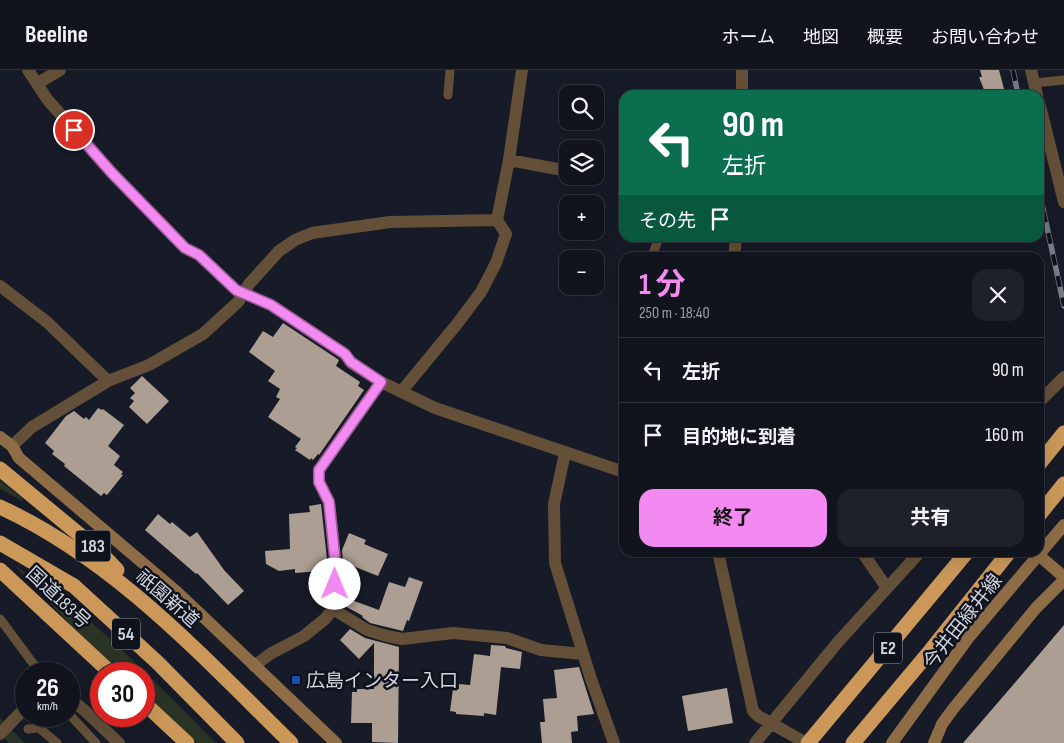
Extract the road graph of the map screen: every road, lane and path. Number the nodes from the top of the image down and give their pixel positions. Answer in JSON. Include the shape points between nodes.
{"nodes":[{"id":1,"x":28,"y":70,"type":"edge"},
{"id":2,"x":60,"y":70,"type":"edge"},
{"id":3,"x":450,"y":70,"type":"edge"},
{"id":4,"x":522,"y":70,"type":"edge"},
{"id":5,"x":742,"y":70,"type":"edge"},
{"id":6,"x":1031,"y":70,"type":"edge"},
{"id":7,"x":1064,"y":80,"type":"edge"},
{"id":8,"x":38,"y":84,"type":"junction"},
{"id":9,"x":1035,"y":89,"type":"edge"},
{"id":10,"x":742,"y":90,"type":"edge"},
{"id":11,"x":448,"y":95,"type":"dead end"},
{"id":12,"x":1044,"y":119,"type":"edge"},
{"id":13,"x":509,"y":160,"type":"junction"},
{"id":14,"x":559,"y":169,"type":"edge"},
{"id":15,"x":1062,"y":181,"type":"edge"},
{"id":16,"x":1064,"y":202,"type":"edge"},
{"id":17,"x":497,"y":220,"type":"junction"},
{"id":18,"x":0,"y":286,"type":"edge"},
{"id":19,"x":243,"y":295,"type":"junction"},
{"id":20,"x":1064,"y":377,"type":"edge"},
{"id":21,"x":108,"y":381,"type":"junction"},
{"id":22,"x":381,"y":382,"type":"junction"},
{"id":23,"x":401,"y":392,"type":"junction"},
{"id":24,"x":1044,"y":396,"type":"edge"},
{"id":25,"x":1064,"y":433,"type":"edge"},
{"id":26,"x":0,"y":437,"type":"edge"},
{"id":27,"x":12,"y":446,"type":"junction"},
{"id":28,"x":565,"y":453,"type":"junction"},
{"id":29,"x":1044,"y":458,"type":"edge"},
{"id":30,"x":0,"y":469,"type":"edge"},
{"id":31,"x":619,"y":470,"type":"edge"},
{"id":32,"x":1064,"y":484,"type":"edge"},
{"id":33,"x":0,"y":507,"type":"edge"},
{"id":34,"x":1044,"y":509,"type":"edge"},
{"id":35,"x":1064,"y":524,"type":"edge"},
{"id":36,"x":0,"y":543,"type":"edge"},
{"id":37,"x":1044,"y":548,"type":"edge"},
{"id":38,"x":719,"y":557,"type":"edge"},
{"id":39,"x":865,"y":557,"type":"edge"},
{"id":40,"x":915,"y":557,"type":"edge"},
{"id":41,"x":963,"y":557,"type":"edge"},
{"id":42,"x":1005,"y":557,"type":"edge"},
{"id":43,"x":1036,"y":557,"type":"edge"},
{"id":44,"x":1040,"y":557,"type":"edge"},
{"id":45,"x":0,"y":570,"type":"edge"},
{"id":46,"x":1061,"y":576,"type":"edge"},
{"id":47,"x":887,"y":588,"type":"junction"},
{"id":48,"x":333,"y":609,"type":"junction"},
{"id":49,"x":0,"y":619,"type":"edge"},
{"id":50,"x":178,"y":632,"type":"junction"},
{"id":51,"x":583,"y":654,"type":"junction"},
{"id":52,"x":32,"y":662,"type":"edge"},
{"id":53,"x":99,"y":662,"type":"edge"},
{"id":54,"x":254,"y":666,"type":"junction"},
{"id":55,"x":80,"y":707,"type":"edge"},
{"id":56,"x":155,"y":713,"type":"edge"},
{"id":57,"x":15,"y":718,"type":"edge"},
{"id":58,"x":771,"y":724,"type":"junction"},
{"id":59,"x":80,"y":726,"type":"edge"},
{"id":60,"x":28,"y":729,"type":"dead end"},
{"id":61,"x":0,"y":734,"type":"edge"},
{"id":62,"x":57,"y":743,"type":"edge"},
{"id":63,"x":96,"y":743,"type":"edge"},
{"id":64,"x":119,"y":743,"type":"edge"},
{"id":65,"x":188,"y":743,"type":"edge"},
{"id":66,"x":237,"y":743,"type":"edge"},
{"id":67,"x":291,"y":743,"type":"edge"},
{"id":68,"x":336,"y":743,"type":"edge"},
{"id":69,"x":614,"y":743,"type":"edge"},
{"id":70,"x":755,"y":743,"type":"edge"},
{"id":71,"x":807,"y":743,"type":"edge"},
{"id":72,"x":853,"y":743,"type":"edge"},
{"id":73,"x":892,"y":743,"type":"edge"},
{"id":74,"x":934,"y":743,"type":"edge"}],
"edges":[{"from":1,"to":8,"type":"street"},
{"from":2,"to":8,"type":"street"},
{"from":3,"to":11,"type":"lane"},
{"from":4,"to":13,"type":"street"},
{"from":5,"to":10,"type":"street"},
{"from":6,"to":9,"type":"street"},
{"from":7,"to":9,"type":"lane"},
{"from":8,"to":19,"type":"street","via":[[47,99],[112,173],[185,248],[199,255]]},
{"from":12,"to":15,"type":"street"},
{"from":13,"to":14,"type":"street"},
{"from":13,"to":17,"type":"street"},
{"from":15,"to":16,"type":"street"},
{"from":17,"to":19,"type":"street","via":[[390,222],[312,233],[278,251],[248,284]]},
{"from":17,"to":23,"type":"street","via":[[506,234],[481,292]]},
{"from":18,"to":21,"type":"street","via":[[47,322]]},
{"from":19,"to":21,"type":"street","via":[[203,334],[149,365]]},
{"from":19,"to":22,"type":"street","via":[[287,315]]},
{"from":20,"to":24,"type":"street"},
{"from":21,"to":27,"type":"street","via":[[32,427]]},
{"from":22,"to":23,"type":"street"},
{"from":22,"to":48,"type":"street","via":[[319,470],[319,482],[329,502],[335,559]]},
{"from":23,"to":28,"type":"street","via":[[435,408]]},
{"from":25,"to":29,"type":"highway"},
{"from":26,"to":27,"type":"street"},
{"from":27,"to":54,"type":"street","via":[[19,458],[177,592]]},
{"from":28,"to":31,"type":"street"},
{"from":28,"to":51,"type":"street","via":[[554,504],[555,563]]},
{"from":30,"to":50,"type":"highway","number":"183","via":[[98,550]]},
{"from":32,"to":34,"type":"highway"},
{"from":33,"to":50,"type":"highway","name":"祇園新道","number":"54","via":[[25,518],[106,570]]},
{"from":35,"to":37,"type":"street","name":"今井田緑井線"},
{"from":36,"to":66,"type":"highway","number":"54","via":[[74,586],[157,662]]},
{"from":38,"to":58,"type":"street","via":[[753,711]]},
{"from":39,"to":47,"type":"street"},
{"from":40,"to":47,"type":"street"},
{"from":41,"to":71,"type":"highway","number":"E2"},
{"from":42,"to":72,"type":"highway","number":"E2"},
{"from":43,"to":73,"type":"street","name":"今井田緑井線","via":[[969,637]]},
{"from":44,"to":46,"type":"street"},
{"from":45,"to":53,"type":"highway","name":"国道183号"},
{"from":46,"to":74,"type":"street","via":[[953,708]]},
{"from":47,"to":58,"type":"street"},
{"from":48,"to":51,"type":"street","via":[[366,630],[402,639],[453,633],[507,638],[540,650]]},
{"from":48,"to":54,"type":"street","via":[[304,636]]},
{"from":49,"to":52,"type":"lane"},
{"from":50,"to":67,"type":"highway","name":"祇園新道","number":"54"},
{"from":51,"to":69,"type":"street"},
{"from":54,"to":68,"type":"street"},
{"from":55,"to":64,"type":"street"},
{"from":56,"to":65,"type":"highway"},
{"from":57,"to":61,"type":"street"},
{"from":58,"to":70,"type":"street"},
{"from":58,"to":71,"type":"street"},
{"from":59,"to":63,"type":"lane"},
{"from":60,"to":62,"type":"lane","via":[[39,728]]}]}
